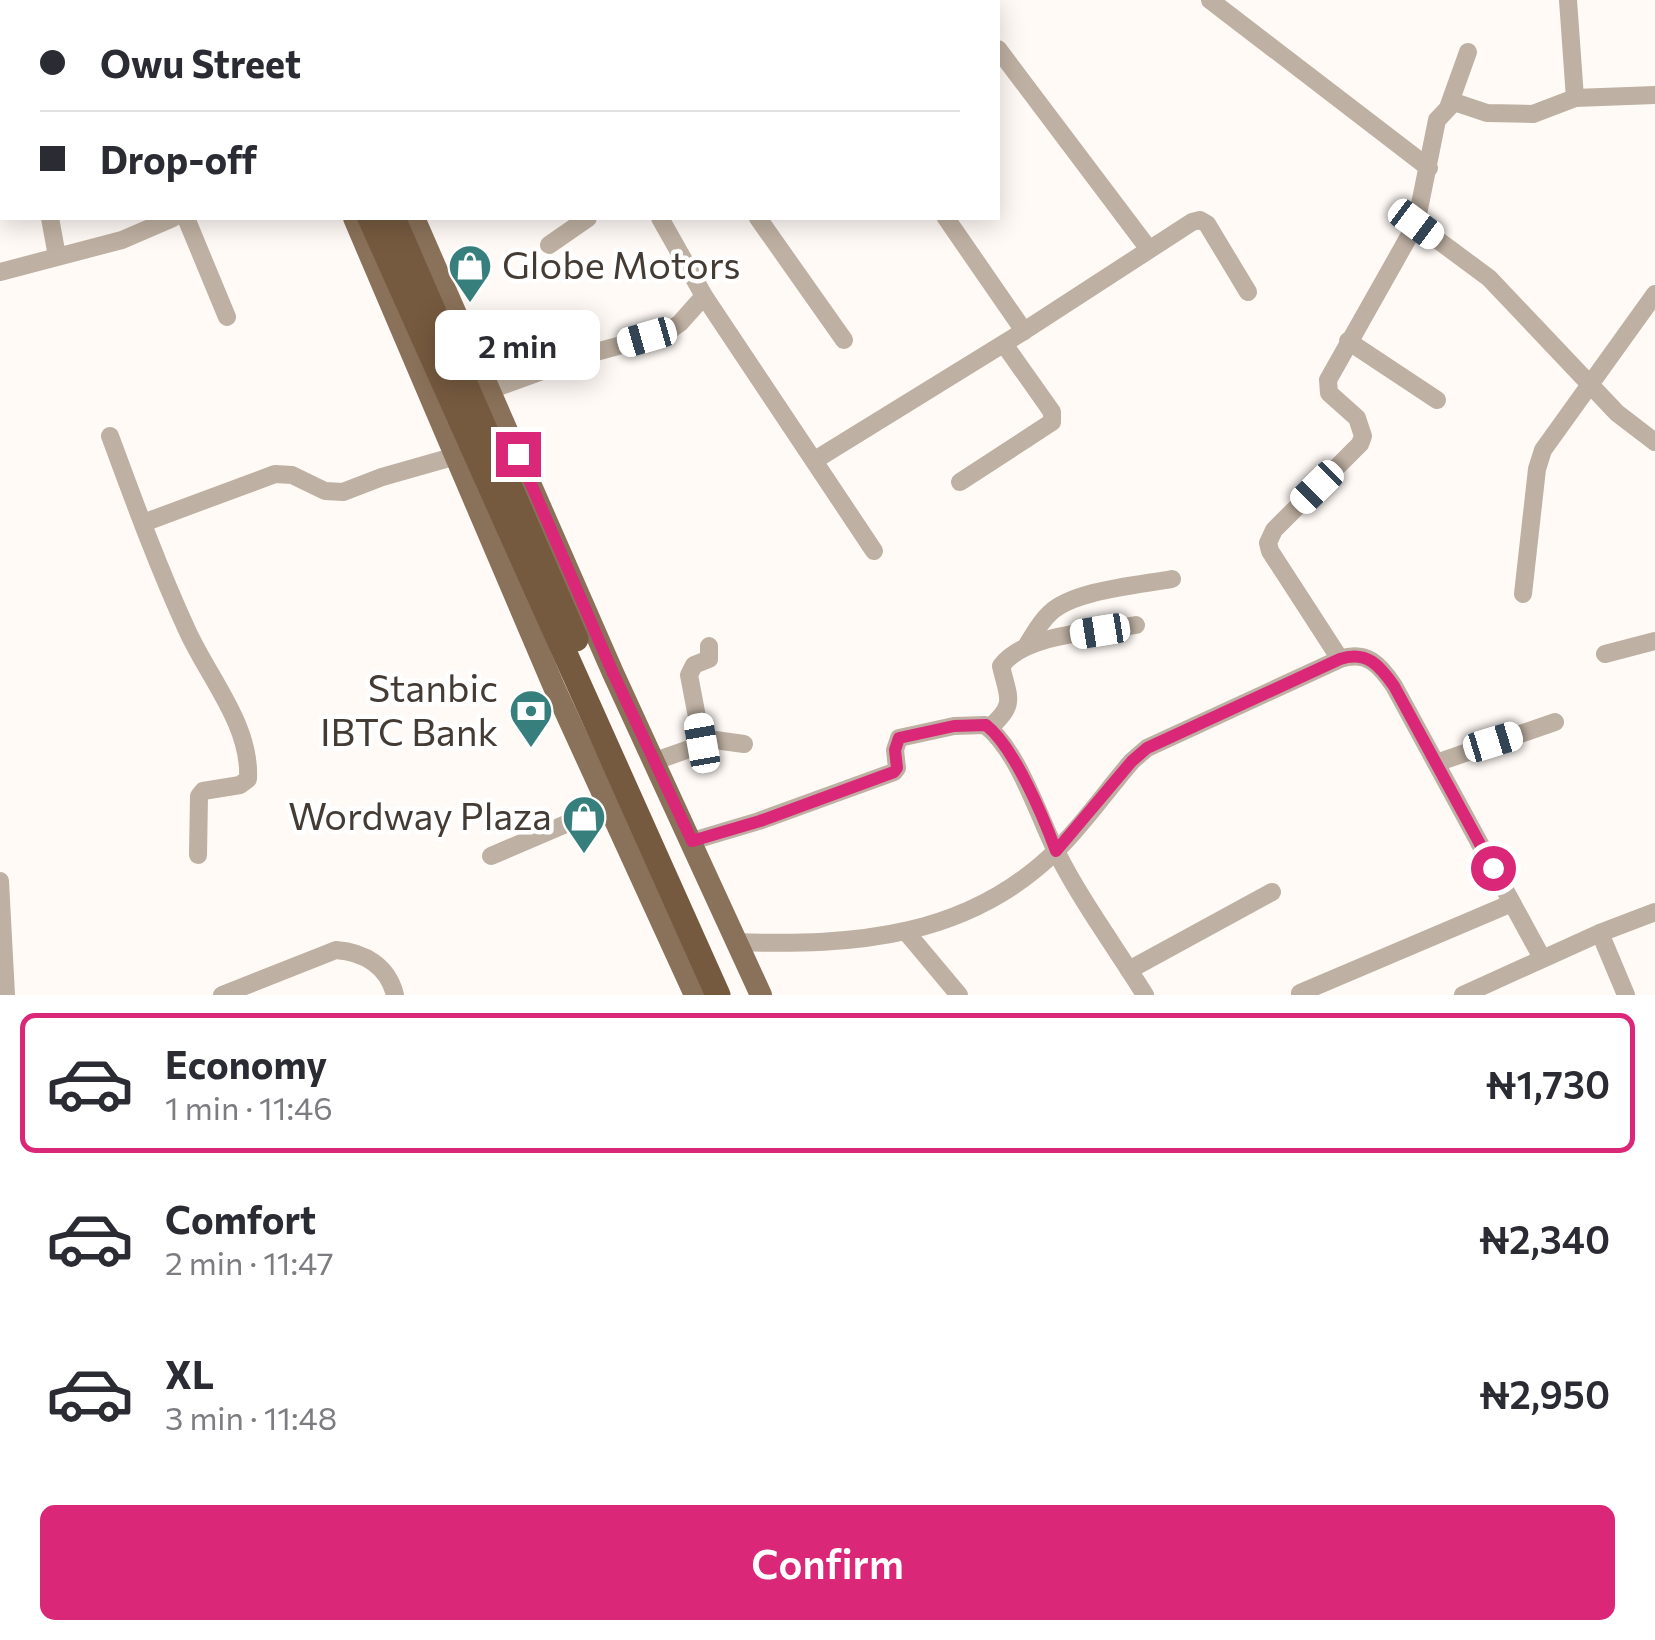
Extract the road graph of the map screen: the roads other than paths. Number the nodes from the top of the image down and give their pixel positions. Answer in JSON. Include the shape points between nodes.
{"nodes":[{"id":1,"x":1210,"y":0,"type":"edge"},
{"id":2,"x":1568,"y":0,"type":"edge"},
{"id":3,"x":1000,"y":52,"type":"edge"},
{"id":4,"x":1468,"y":52,"type":"dead end"},
{"id":5,"x":1655,"y":95,"type":"edge"},
{"id":6,"x":1576,"y":98,"type":"junction"},
{"id":7,"x":1448,"y":105,"type":"junction"},
{"id":8,"x":1430,"y":168,"type":"junction"},
{"id":9,"x":50,"y":220,"type":"edge"},
{"id":10,"x":168,"y":220,"type":"edge"},
{"id":11,"x":187,"y":220,"type":"edge"},
{"id":12,"x":355,"y":220,"type":"edge"},
{"id":13,"x":371,"y":220,"type":"edge"},
{"id":14,"x":394,"y":220,"type":"edge"},
{"id":15,"x":415,"y":220,"type":"edge"},
{"id":16,"x":585,"y":220,"type":"edge"},
{"id":17,"x":661,"y":220,"type":"edge"},
{"id":18,"x":759,"y":220,"type":"edge"},
{"id":19,"x":947,"y":220,"type":"edge"},
{"id":20,"x":1416,"y":224,"type":"junction"},
{"id":21,"x":549,"y":246,"type":"dead end"},
{"id":22,"x":1148,"y":248,"type":"junction"},
{"id":23,"x":57,"y":256,"type":"junction"},
{"id":24,"x":0,"y":272,"type":"edge"},
{"id":25,"x":1248,"y":292,"type":"dead end"},
{"id":26,"x":1655,"y":295,"type":"edge"},
{"id":27,"x":704,"y":296,"type":"junction"},
{"id":28,"x":226,"y":317,"type":"dead end"},
{"id":29,"x":1024,"y":331,"type":"junction"},
{"id":30,"x":844,"y":340,"type":"dead end"},
{"id":31,"x":1348,"y":342,"type":"junction"},
{"id":32,"x":1004,"y":344,"type":"junction"},
{"id":33,"x":1591,"y":383,"type":"junction"},
{"id":34,"x":490,"y":390,"type":"junction"},
{"id":35,"x":1437,"y":400,"type":"dead end"},
{"id":36,"x":110,"y":436,"type":"dead end"},
{"id":37,"x":1655,"y":442,"type":"edge"},
{"id":38,"x":456,"y":456,"type":"junction"},
{"id":39,"x":815,"y":460,"type":"junction"},
{"id":40,"x":960,"y":482,"type":"dead end"},
{"id":41,"x":142,"y":523,"type":"junction"},
{"id":42,"x":874,"y":551,"type":"dead end"},
{"id":43,"x":1172,"y":579,"type":"dead end"},
{"id":44,"x":1524,"y":594,"type":"dead end"},
{"id":45,"x":1136,"y":625,"type":"dead end"},
{"id":46,"x":1655,"y":641,"type":"edge"},
{"id":47,"x":709,"y":646,"type":"dead end"},
{"id":48,"x":1027,"y":646,"type":"junction"},
{"id":49,"x":1605,"y":654,"type":"dead end"},
{"id":50,"x":1340,"y":659,"type":"junction"},
{"id":51,"x":1555,"y":722,"type":"dead end"},
{"id":52,"x":990,"y":727,"type":"junction"},
{"id":53,"x":702,"y":743,"type":"junction"},
{"id":54,"x":744,"y":744,"type":"dead end"},
{"id":55,"x":1436,"y":763,"type":"junction"},
{"id":56,"x":635,"y":766,"type":"junction"},
{"id":57,"x":608,"y":806,"type":"junction"},
{"id":58,"x":692,"y":841,"type":"junction"},
{"id":59,"x":1056,"y":851,"type":"junction"},
{"id":60,"x":198,"y":855,"type":"dead end"},
{"id":61,"x":491,"y":856,"type":"dead end"},
{"id":62,"x":0,"y":882,"type":"edge"},
{"id":63,"x":1272,"y":892,"type":"dead end"},
{"id":64,"x":1512,"y":903,"type":"junction"},
{"id":65,"x":1655,"y":912,"type":"edge"},
{"id":66,"x":907,"y":933,"type":"junction"},
{"id":67,"x":1600,"y":933,"type":"junction"},
{"id":68,"x":736,"y":942,"type":"junction"},
{"id":69,"x":1542,"y":958,"type":"junction"},
{"id":70,"x":1130,"y":970,"type":"junction"},
{"id":71,"x":1300,"y":993,"type":"edge"},
{"id":72,"x":6,"y":995,"type":"edge"},
{"id":73,"x":222,"y":995,"type":"edge"},
{"id":74,"x":395,"y":995,"type":"edge"},
{"id":75,"x":695,"y":995,"type":"edge"},
{"id":76,"x":718,"y":995,"type":"edge"},
{"id":77,"x":736,"y":995,"type":"edge"},
{"id":78,"x":761,"y":995,"type":"edge"},
{"id":79,"x":959,"y":995,"type":"edge"},
{"id":80,"x":1145,"y":995,"type":"edge"},
{"id":81,"x":1463,"y":995,"type":"edge"},
{"id":82,"x":1626,"y":995,"type":"edge"}],
"edges":[{"from":1,"to":8,"type":"street"},
{"from":2,"to":6,"type":"street"},
{"from":3,"to":22,"type":"street"},
{"from":4,"to":7,"type":"street"},
{"from":5,"to":6,"type":"street"},
{"from":6,"to":7,"type":"street","via":[[1533,114]]},
{"from":7,"to":8,"type":"street","via":[[1437,120]]},
{"from":8,"to":20,"type":"street"},
{"from":9,"to":23,"type":"street"},
{"from":10,"to":23,"type":"street"},
{"from":11,"to":28,"type":"street"},
{"from":12,"to":38,"type":"main road"},
{"from":13,"to":56,"type":"highway"},
{"from":14,"to":56,"type":"highway"},
{"from":15,"to":34,"type":"main road"},
{"from":16,"to":21,"type":"street"},
{"from":17,"to":27,"type":"street"},
{"from":18,"to":30,"type":"street"},
{"from":19,"to":29,"type":"street"},
{"from":20,"to":31,"type":"street"},
{"from":20,"to":33,"type":"street","via":[[1489,278]]},
{"from":22,"to":25,"type":"street","via":[[1200,220]]},
{"from":22,"to":29,"type":"street"},
{"from":23,"to":24,"type":"street"},
{"from":26,"to":33,"type":"street"},
{"from":27,"to":34,"type":"street","via":[[666,333]]},
{"from":27,"to":39,"type":"street"},
{"from":29,"to":32,"type":"street"},
{"from":31,"to":35,"type":"street"},
{"from":31,"to":50,"type":"street","via":[[1327,386],[1361,423],[1364,436],[1268,543]]},
{"from":32,"to":39,"type":"street"},
{"from":32,"to":40,"type":"street","via":[[1052,412],[1052,422]]},
{"from":33,"to":37,"type":"street"},
{"from":33,"to":44,"type":"street","via":[[1542,450]]},
{"from":34,"to":56,"type":"main road","via":[[613,673]]},
{"from":36,"to":41,"type":"street"},
{"from":38,"to":41,"type":"street","via":[[344,492],[275,474]]},
{"from":38,"to":57,"type":"main road"},
{"from":39,"to":42,"type":"street"},
{"from":41,"to":60,"type":"street","via":[[246,752],[248,779],[199,796]]},
{"from":43,"to":48,"type":"street","via":[[1062,604]]},
{"from":45,"to":48,"type":"street"},
{"from":46,"to":49,"type":"street"},
{"from":47,"to":53,"type":"street","via":[[709,660],[689,675]]},
{"from":48,"to":52,"type":"street","via":[[1001,666],[1010,704]]},
{"from":50,"to":55,"type":"street","via":[[1364,656],[1382,669]]},
{"from":50,"to":59,"type":"street","via":[[1147,748]]},
{"from":51,"to":55,"type":"street"},
{"from":52,"to":58,"type":"street","via":[[954,726],[899,738],[894,772]]},
{"from":52,"to":59,"type":"street","via":[[1041,812]]},
{"from":53,"to":54,"type":"street"},
{"from":53,"to":56,"type":"street"},
{"from":55,"to":64,"type":"street"},
{"from":56,"to":58,"type":"main road"},
{"from":56,"to":76,"type":"highway"},
{"from":56,"to":77,"type":"highway"},
{"from":57,"to":61,"type":"street"},
{"from":57,"to":75,"type":"main road"},
{"from":58,"to":68,"type":"main road"},
{"from":59,"to":66,"type":"street","via":[[1001,892]]},
{"from":59,"to":70,"type":"street"},
{"from":62,"to":72,"type":"street"},
{"from":63,"to":70,"type":"street"},
{"from":64,"to":69,"type":"street"},
{"from":64,"to":71,"type":"street"},
{"from":65,"to":67,"type":"street"},
{"from":66,"to":68,"type":"street"},
{"from":66,"to":79,"type":"street"},
{"from":67,"to":69,"type":"street"},
{"from":67,"to":82,"type":"street"},
{"from":68,"to":78,"type":"main road"},
{"from":69,"to":81,"type":"street"},
{"from":70,"to":80,"type":"street"},
{"from":73,"to":74,"type":"street","via":[[336,950],[352,951],[384,970]]}]}
